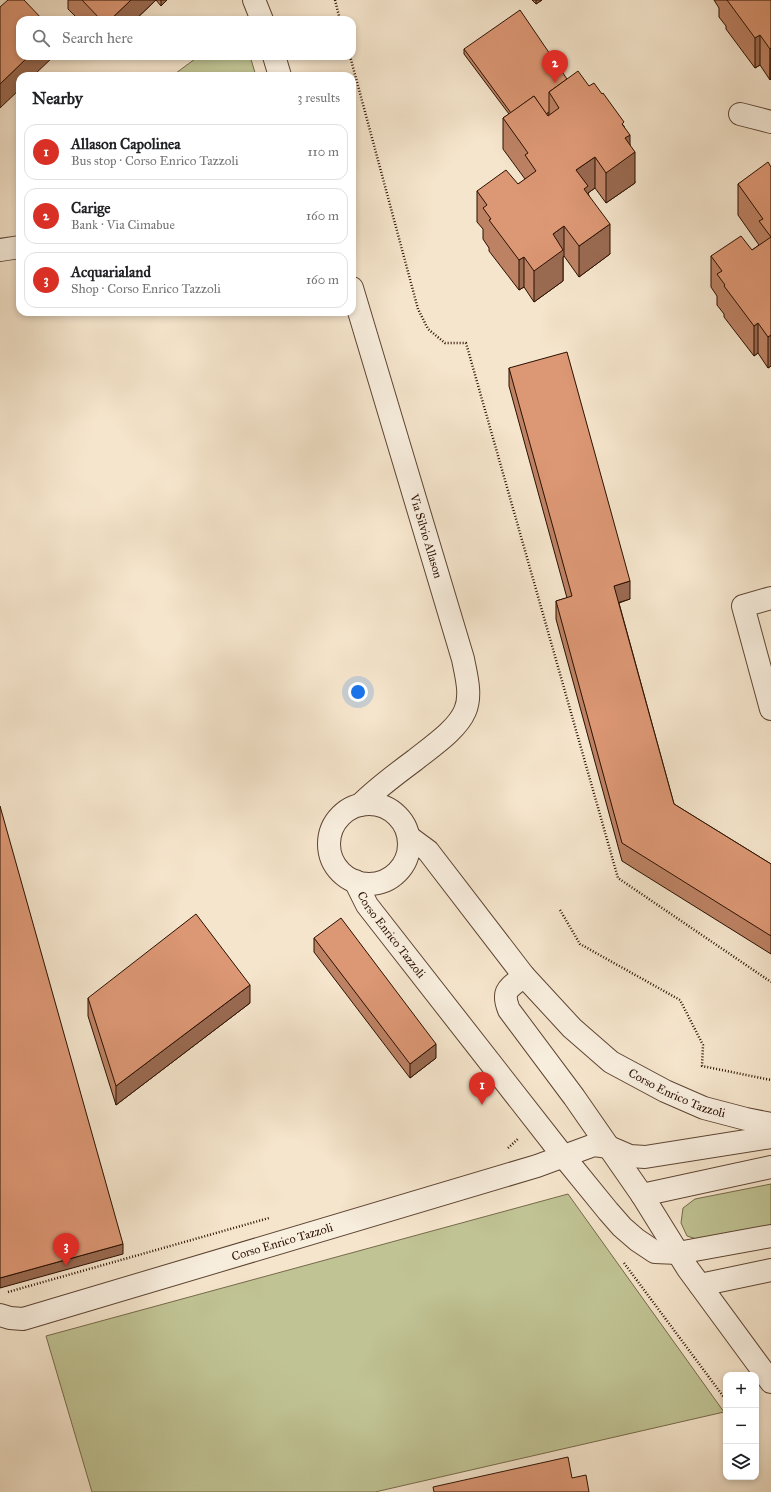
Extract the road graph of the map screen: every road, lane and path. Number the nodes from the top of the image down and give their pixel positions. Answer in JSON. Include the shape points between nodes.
{"nodes":[{"id":1,"x":254,"y":0,"type":"edge"},
{"id":2,"x":335,"y":0,"type":"edge"},
{"id":3,"x":260,"y":16,"type":"edge"},
{"id":4,"x":339,"y":16,"type":"edge"},
{"id":5,"x":275,"y":60,"type":"edge"},
{"id":6,"x":351,"y":60,"type":"edge"},
{"id":7,"x":279,"y":72,"type":"edge"},
{"id":8,"x":354,"y":72,"type":"edge"},
{"id":9,"x":356,"y":78,"type":"edge"},
{"id":10,"x":740,"y":114,"type":"dead end"},
{"id":11,"x":771,"y":122,"type":"edge"},
{"id":12,"x":16,"y":248,"type":"edge"},
{"id":13,"x":0,"y":250,"type":"edge"},
{"id":14,"x":356,"y":301,"type":"edge"},
{"id":15,"x":771,"y":598,"type":"edge"},
{"id":16,"x":771,"y":709,"type":"edge"},
{"id":17,"x":410,"y":764,"type":"junction"},
{"id":18,"x":360,"y":805,"type":"junction"},
{"id":19,"x":392,"y":810,"type":"junction"},
{"id":20,"x":409,"y":837,"type":"junction"},
{"id":21,"x":355,"y":882,"type":"junction"},
{"id":22,"x":560,"y":910,"type":"dead end"},
{"id":23,"x":524,"y":976,"type":"junction"},
{"id":24,"x":771,"y":982,"type":"edge"},
{"id":25,"x":771,"y":1080,"type":"edge"},
{"id":26,"x":538,"y":1123,"type":"junction"},
{"id":27,"x":771,"y":1124,"type":"edge"},
{"id":28,"x":771,"y":1137,"type":"edge"},
{"id":29,"x":518,"y":1139,"type":"junction"},
{"id":30,"x":609,"y":1147,"type":"junction"},
{"id":31,"x":506,"y":1150,"type":"dead end"},
{"id":32,"x":564,"y":1157,"type":"junction"},
{"id":33,"x":537,"y":1166,"type":"junction"},
{"id":34,"x":771,"y":1167,"type":"edge"},
{"id":35,"x":642,"y":1195,"type":"junction"},
{"id":36,"x":272,"y":1217,"type":"dead end"},
{"id":37,"x":771,"y":1236,"type":"edge"},
{"id":38,"x":678,"y":1253,"type":"junction"},
{"id":39,"x":623,"y":1261,"type":"dead end"},
{"id":40,"x":771,"y":1270,"type":"edge"},
{"id":41,"x":700,"y":1285,"type":"junction"},
{"id":42,"x":8,"y":1292,"type":"dead end"},
{"id":43,"x":0,"y":1315,"type":"edge"},
{"id":44,"x":771,"y":1382,"type":"edge"},
{"id":45,"x":723,"y":1396,"type":"edge"}],
"edges":[{"from":1,"to":3,"type":"street"},
{"from":2,"to":4,"type":"path"},
{"from":5,"to":7,"type":"street"},
{"from":6,"to":8,"type":"path"},
{"from":9,"to":24,"type":"path","via":[[418,310],[428,329],[445,343],[466,343],[618,878]]},
{"from":10,"to":11,"type":"street"},
{"from":12,"to":13,"type":"street"},
{"from":14,"to":17,"type":"street","name":"Via Silvio Allason","via":[[463,659],[468,684],[465,711],[456,725]]},
{"from":15,"to":16,"type":"street","via":[[743,606]]},
{"from":17,"to":18,"type":"street","name":"Via Silvio Allason"},
{"from":17,"to":19,"type":"street","name":"Via Silvio Allason","via":[[397,782]]},
{"from":18,"to":19,"type":"street","via":[[378,805]]},
{"from":18,"to":21,"type":"street","via":[[344,814],[331,828],[328,841],[331,858],[341,872]]},
{"from":19,"to":20,"type":"street","via":[[403,821]]},
{"from":20,"to":21,"type":"street","via":[[408,856],[398,873],[384,882],[370,885]]},
{"from":20,"to":23,"type":"street","name":"Corso Enrico Tazzoli","via":[[428,851]]},
{"from":21,"to":26,"type":"street","name":"Corso Enrico Tazzoli","via":[[367,905]]},
{"from":22,"to":25,"type":"path","via":[[580,944],[680,1000],[703,1045],[702,1066]]},
{"from":23,"to":27,"type":"street","name":"Corso Enrico Tazzoli","via":[[572,1028],[611,1062],[665,1091],[704,1108]]},
{"from":23,"to":30,"type":"street","via":[[507,991],[505,1000],[509,1010]]},
{"from":26,"to":29,"type":"path"},
{"from":26,"to":32,"type":"street","name":"Corso Enrico Tazzoli"},
{"from":28,"to":30,"type":"street","name":"Corso Enrico Tazzoli","via":[[645,1157],[630,1156]]},
{"from":29,"to":31,"type":"path"},
{"from":29,"to":33,"type":"path"},
{"from":30,"to":32,"type":"street","name":"Corso Enrico Tazzoli","via":[[594,1145]]},
{"from":30,"to":35,"type":"street"},
{"from":32,"to":33,"type":"street","name":"Corso Enrico Tazzoli"},
{"from":32,"to":38,"type":"street","name":"Corso Enrico Tazzoli","via":[[627,1231],[655,1252]]},
{"from":33,"to":43,"type":"street","name":"Corso Enrico Tazzoli","via":[[23,1319]]},
{"from":34,"to":35,"type":"street"},
{"from":35,"to":38,"type":"street"},
{"from":36,"to":42,"type":"path"},
{"from":37,"to":38,"type":"street","name":"Corso Enrico Tazzoli"},
{"from":38,"to":41,"type":"street"},
{"from":39,"to":45,"type":"path"},
{"from":40,"to":41,"type":"street"},
{"from":41,"to":44,"type":"street"}]}
